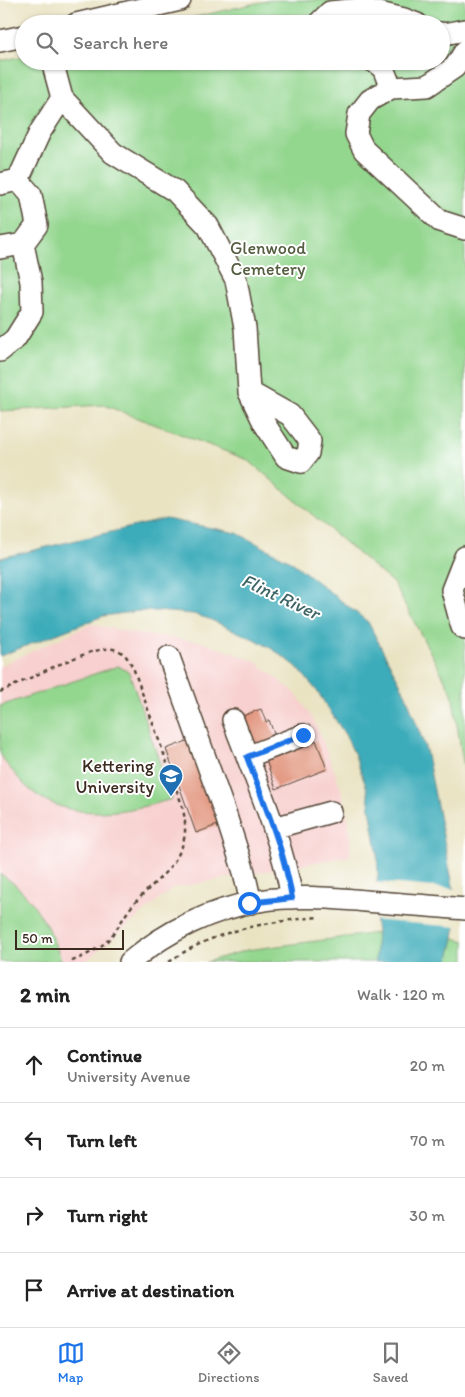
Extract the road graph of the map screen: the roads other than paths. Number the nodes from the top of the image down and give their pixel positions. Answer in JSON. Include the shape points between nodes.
{"nodes":[{"id":1,"x":180,"y":0,"type":"edge"},
{"id":2,"x":115,"y":15,"type":"edge"},
{"id":3,"x":327,"y":15,"type":"edge"},
{"id":4,"x":387,"y":15,"type":"edge"},
{"id":5,"x":465,"y":30,"type":"edge"},
{"id":6,"x":450,"y":33,"type":"edge"},
{"id":7,"x":15,"y":38,"type":"edge"},
{"id":8,"x":0,"y":41,"type":"edge"},
{"id":9,"x":465,"y":51,"type":"edge"},
{"id":10,"x":54,"y":70,"type":"edge"},
{"id":11,"x":384,"y":70,"type":"edge"},
{"id":12,"x":391,"y":88,"type":"junction"},
{"id":13,"x":62,"y":98,"type":"junction"},
{"id":14,"x":9,"y":182,"type":"edge"},
{"id":15,"x":465,"y":229,"type":"edge"},
{"id":16,"x":23,"y":244,"type":"junction"},
{"id":17,"x":0,"y":248,"type":"edge"},
{"id":18,"x":0,"y":351,"type":"edge"},
{"id":19,"x":249,"y":392,"type":"dead end"},
{"id":20,"x":465,"y":557,"type":"edge"},
{"id":21,"x":465,"y":629,"type":"edge"},
{"id":22,"x":169,"y":656,"type":"dead end"},
{"id":23,"x":233,"y":720,"type":"dead end"},
{"id":24,"x":303,"y":735,"type":"dead end"},
{"id":25,"x":247,"y":757,"type":"junction"},
{"id":26,"x":331,"y":812,"type":"dead end"},
{"id":27,"x":274,"y":828,"type":"junction"},
{"id":28,"x":292,"y":898,"type":"junction"},
{"id":29,"x":251,"y":903,"type":"junction"},
{"id":30,"x":465,"y":909,"type":"edge"},
{"id":31,"x":130,"y":962,"type":"edge"}],
"edges":[{"from":1,"to":2,"type":"street"},
{"from":3,"to":4,"type":"street","via":[[362,9]]},
{"from":5,"to":6,"type":"street"},
{"from":7,"to":8,"type":"street"},
{"from":9,"to":12,"type":"street","via":[[455,67],[427,86]]},
{"from":10,"to":13,"type":"street"},
{"from":11,"to":12,"type":"street"},
{"from":12,"to":15,"type":"street","via":[[370,100],[359,114],[356,134],[364,150],[440,221]]},
{"from":13,"to":14,"type":"street"},
{"from":13,"to":19,"type":"street","via":[[113,153],[175,191],[208,226],[236,280],[245,328]]},
{"from":14,"to":16,"type":"street","via":[[31,195],[37,225]]},
{"from":16,"to":17,"type":"street"},
{"from":16,"to":18,"type":"street","via":[[31,282],[32,312],[16,339]]},
{"from":20,"to":21,"type":"street","via":[[452,590]]},
{"from":22,"to":29,"type":"street","via":[[226,816]]},
{"from":23,"to":25,"type":"street"},
{"from":24,"to":25,"type":"street"},
{"from":25,"to":27,"type":"street"},
{"from":26,"to":27,"type":"street"},
{"from":27,"to":28,"type":"street","via":[[288,872]]},
{"from":28,"to":29,"type":"street"},
{"from":28,"to":30,"type":"street"},
{"from":29,"to":31,"type":"street","via":[[189,924],[161,939]]}]}
